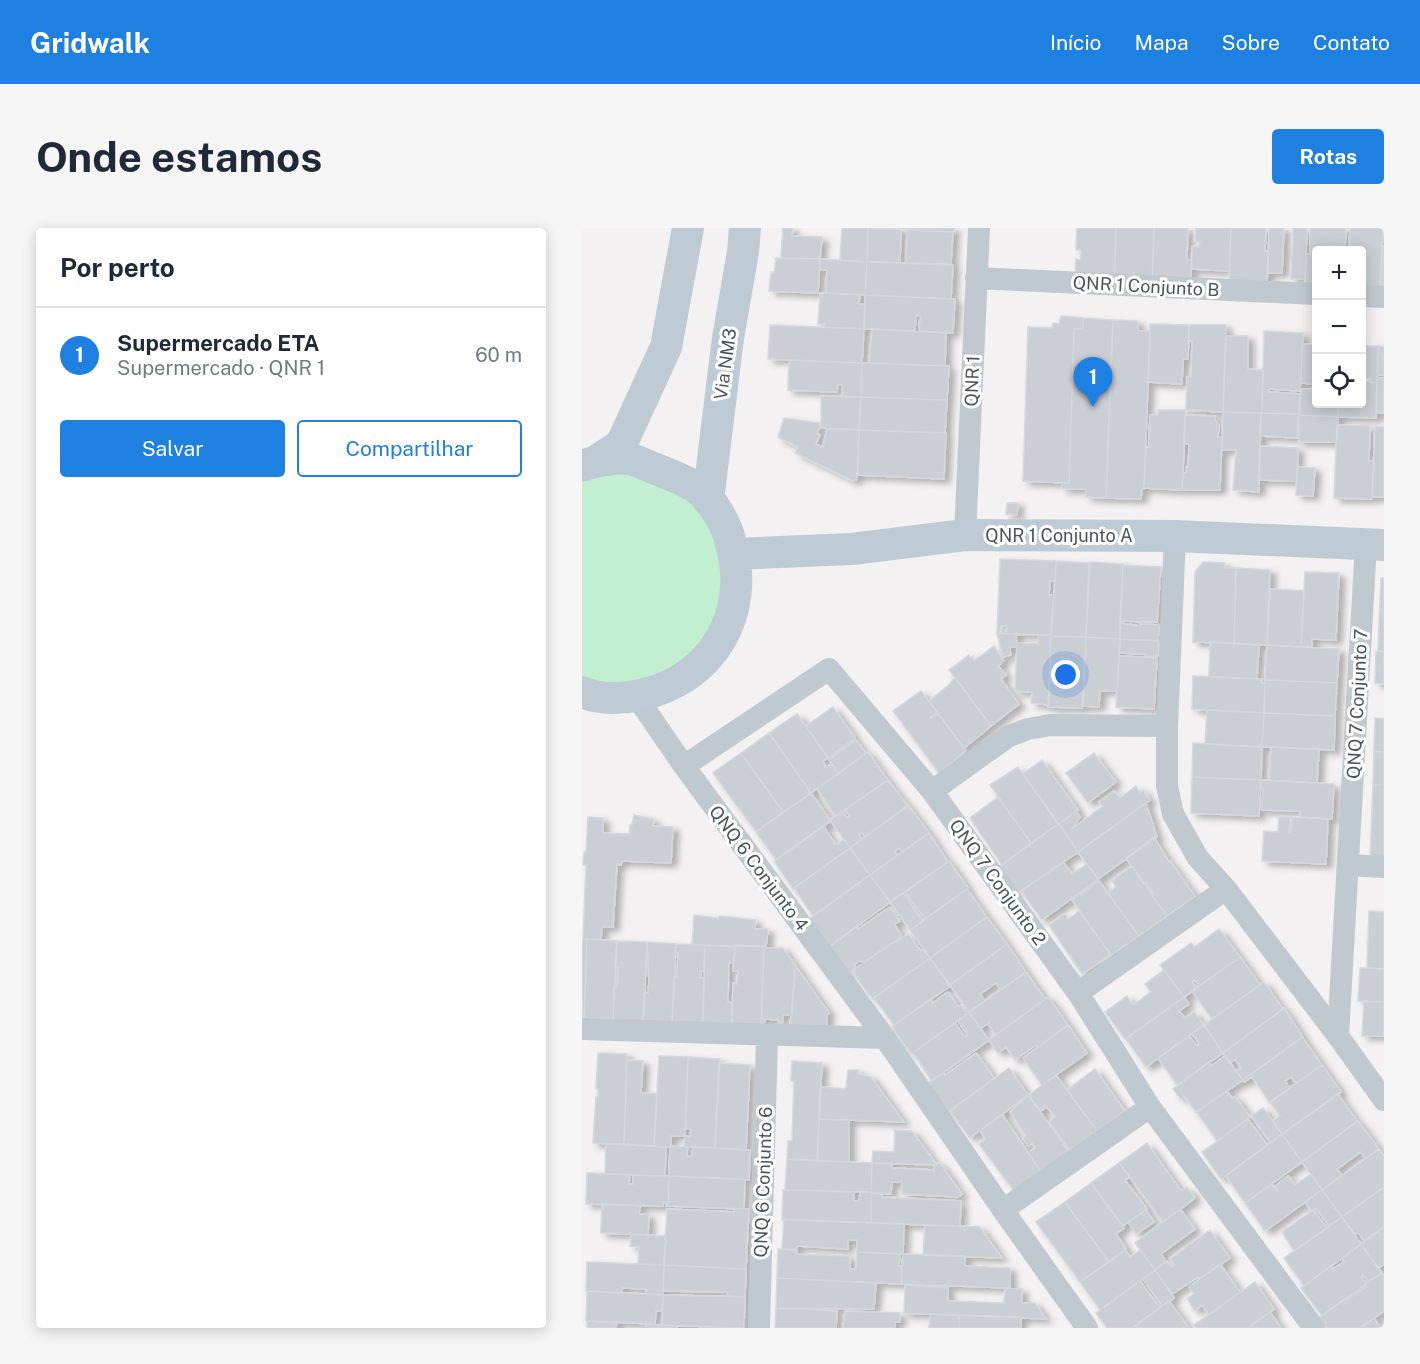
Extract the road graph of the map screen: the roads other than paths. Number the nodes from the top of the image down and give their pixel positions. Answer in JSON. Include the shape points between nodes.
{"nodes":[{"id":1,"x":688,"y":228,"type":"edge"},
{"id":2,"x":745,"y":228,"type":"edge"},
{"id":3,"x":979,"y":228,"type":"edge"},
{"id":4,"x":976,"y":278,"type":"junction"},
{"id":5,"x":1312,"y":294,"type":"edge"},
{"id":6,"x":1366,"y":296,"type":"edge"},
{"id":7,"x":1384,"y":297,"type":"edge"},
{"id":8,"x":589,"y":464,"type":"edge"},
{"id":9,"x":708,"y":500,"type":"junction"},
{"id":10,"x":965,"y":535,"type":"junction"},
{"id":11,"x":1175,"y":536,"type":"junction"},
{"id":12,"x":1375,"y":544,"type":"edge"},
{"id":13,"x":734,"y":554,"type":"junction"},
{"id":14,"x":582,"y":692,"type":"edge"},
{"id":15,"x":636,"y":696,"type":"junction"},
{"id":16,"x":1167,"y":726,"type":"junction"},
{"id":17,"x":684,"y":766,"type":"junction"},
{"id":18,"x":933,"y":791,"type":"junction"},
{"id":19,"x":1348,"y":865,"type":"junction"},
{"id":20,"x":1384,"y":867,"type":"edge"},
{"id":21,"x":1226,"y":889,"type":"junction"},
{"id":22,"x":1078,"y":993,"type":"junction"},
{"id":23,"x":582,"y":1029,"type":"edge"},
{"id":24,"x":767,"y":1036,"type":"junction"},
{"id":25,"x":1338,"y":1036,"type":"junction"},
{"id":26,"x":885,"y":1038,"type":"junction"},
{"id":27,"x":1384,"y":1100,"type":"edge"},
{"id":28,"x":1150,"y":1107,"type":"junction"},
{"id":29,"x":1003,"y":1210,"type":"junction"},
{"id":30,"x":759,"y":1328,"type":"edge"},
{"id":31,"x":1087,"y":1328,"type":"edge"},
{"id":32,"x":1314,"y":1328,"type":"edge"}],
"edges":[{"from":1,"to":8,"type":"main road","via":[[666,347],[621,445]]},
{"from":2,"to":9,"type":"main road","name":"Via NM3"},
{"from":3,"to":4,"type":"street","name":"QNR 1"},
{"from":4,"to":5,"type":"street","name":"QNR 1 Conjunto B"},
{"from":4,"to":10,"type":"street","name":"QNR 1"},
{"from":6,"to":7,"type":"street"},
{"from":8,"to":9,"type":"main road","via":[[630,459],[688,482]]},
{"from":9,"to":13,"type":"main road","via":[[727,527]]},
{"from":10,"to":11,"type":"main road","name":"QNR 1 Conjunto A"},
{"from":10,"to":13,"type":"main road","name":"QNR 1 Conjunto A","via":[[852,549]]},
{"from":11,"to":12,"type":"main road","name":"QNR 1 Conjunto A"},
{"from":11,"to":16,"type":"street"},
{"from":12,"to":19,"type":"street","name":"QNQ 7 Conjunto 7"},
{"from":13,"to":15,"type":"main road","via":[[738,566],[735,608],[720,643],[694,671],[662,690]]},
{"from":14,"to":15,"type":"main road","via":[[625,699]]},
{"from":15,"to":17,"type":"street","name":"QNQ 6 Conjunto 4"},
{"from":16,"to":18,"type":"street","via":[[1050,725],[1028,729],[1009,736]]},
{"from":16,"to":21,"type":"street","via":[[1167,786],[1173,814],[1198,858]]},
{"from":17,"to":18,"type":"street","name":"QNQ 7 Conjunto 2","via":[[829,669]]},
{"from":17,"to":26,"type":"street","name":"QNQ 6 Conjunto 4"},
{"from":18,"to":22,"type":"street","name":"QNQ 7 Conjunto 2"},
{"from":19,"to":20,"type":"street"},
{"from":19,"to":25,"type":"street","name":"QNQ 7 Conjunto 7"},
{"from":21,"to":22,"type":"street"},
{"from":21,"to":25,"type":"street"},
{"from":22,"to":28,"type":"street","name":"QNQ 7 Conjunto 2"},
{"from":23,"to":24,"type":"street"},
{"from":24,"to":26,"type":"street"},
{"from":24,"to":30,"type":"street","name":"QNQ 6 Conjunto 6"},
{"from":25,"to":27,"type":"street"},
{"from":26,"to":29,"type":"street","name":"QNQ 6 Conjunto 4"},
{"from":28,"to":29,"type":"street"},
{"from":28,"to":32,"type":"street","name":"QNQ 7 Conjunto 2"},
{"from":29,"to":31,"type":"street","name":"QNQ 6 Conjunto 4"}]}
